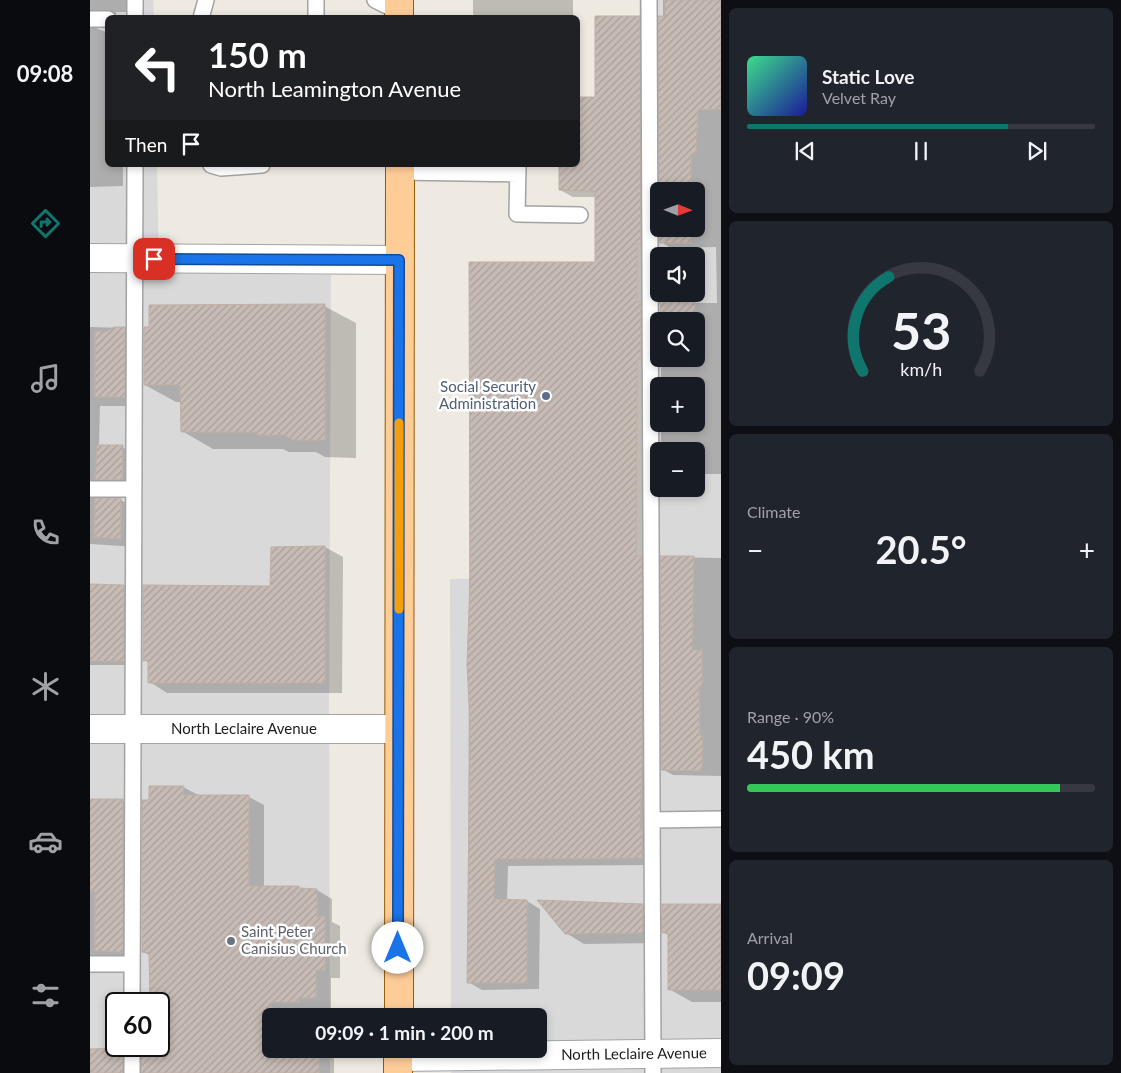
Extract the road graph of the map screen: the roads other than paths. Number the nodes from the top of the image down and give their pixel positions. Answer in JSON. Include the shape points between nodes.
{"nodes":[{"id":1,"x":135,"y":0,"type":"edge"},
{"id":2,"x":206,"y":0,"type":"edge"},
{"id":3,"x":316,"y":0,"type":"edge"},
{"id":4,"x":375,"y":0,"type":"edge"},
{"id":5,"x":649,"y":0,"type":"edge"},
{"id":6,"x":399,"y":10,"type":"edge"},
{"id":7,"x":135,"y":15,"type":"edge"},
{"id":8,"x":202,"y":15,"type":"edge"},
{"id":9,"x":316,"y":15,"type":"edge"},
{"id":10,"x":90,"y":19,"type":"edge"},
{"id":11,"x":105,"y":19,"type":"edge"},
{"id":12,"x":135,"y":167,"type":"edge"},
{"id":13,"x":218,"y":167,"type":"edge"},
{"id":14,"x":235,"y":167,"type":"edge"},
{"id":15,"x":400,"y":169,"type":"edge"},
{"id":16,"x":518,"y":169,"type":"edge"},
{"id":17,"x":580,"y":215,"type":"dead end"},
{"id":18,"x":90,"y":258,"type":"edge"},
{"id":19,"x":135,"y":259,"type":"junction"},
{"id":20,"x":399,"y":260,"type":"junction"},
{"id":21,"x":90,"y":489,"type":"edge"},
{"id":22,"x":134,"y":489,"type":"junction"},
{"id":23,"x":90,"y":729,"type":"edge"},
{"id":24,"x":133,"y":729,"type":"junction"},
{"id":25,"x":398,"y":729,"type":"junction"},
{"id":26,"x":721,"y":819,"type":"edge"},
{"id":27,"x":652,"y":820,"type":"junction"},
{"id":28,"x":90,"y":964,"type":"edge"},
{"id":29,"x":132,"y":964,"type":"junction"},
{"id":30,"x":132,"y":992,"type":"edge"},
{"id":31,"x":398,"y":1008,"type":"edge"},
{"id":32,"x":721,"y":1053,"type":"edge"},
{"id":33,"x":132,"y":1057,"type":"edge"},
{"id":34,"x":398,"y":1059,"type":"edge"},
{"id":35,"x":653,"y":1064,"type":"edge"},
{"id":36,"x":132,"y":1073,"type":"edge"}],
"edges":[{"from":1,"to":7,"type":"lane"},
{"from":2,"to":8,"type":"lane"},
{"from":3,"to":9,"type":"lane"},
{"from":4,"to":6,"type":"lane"},
{"from":5,"to":27,"type":"lane"},
{"from":10,"to":11,"type":"lane"},
{"from":12,"to":19,"type":"lane"},
{"from":13,"to":14,"type":"lane"},
{"from":15,"to":16,"type":"lane"},
{"from":15,"to":20,"type":"main road"},
{"from":16,"to":17,"type":"lane","via":[[517,214]]},
{"from":18,"to":19,"type":"street"},
{"from":19,"to":20,"type":"street"},
{"from":19,"to":22,"type":"lane"},
{"from":20,"to":25,"type":"main road"},
{"from":21,"to":22,"type":"lane"},
{"from":22,"to":24,"type":"lane"},
{"from":23,"to":24,"type":"street","name":"North Leclaire Avenue"},
{"from":24,"to":25,"type":"street","name":"North Leclaire Avenue"},
{"from":24,"to":29,"type":"lane"},
{"from":25,"to":31,"type":"main road"},
{"from":26,"to":27,"type":"lane"},
{"from":27,"to":35,"type":"lane"},
{"from":28,"to":29,"type":"lane"},
{"from":29,"to":30,"type":"lane"},
{"from":32,"to":35,"type":"street","name":"North Leclaire Avenue"},
{"from":33,"to":36,"type":"lane"},
{"from":34,"to":35,"type":"street","name":"North Leclaire Avenue"}]}
